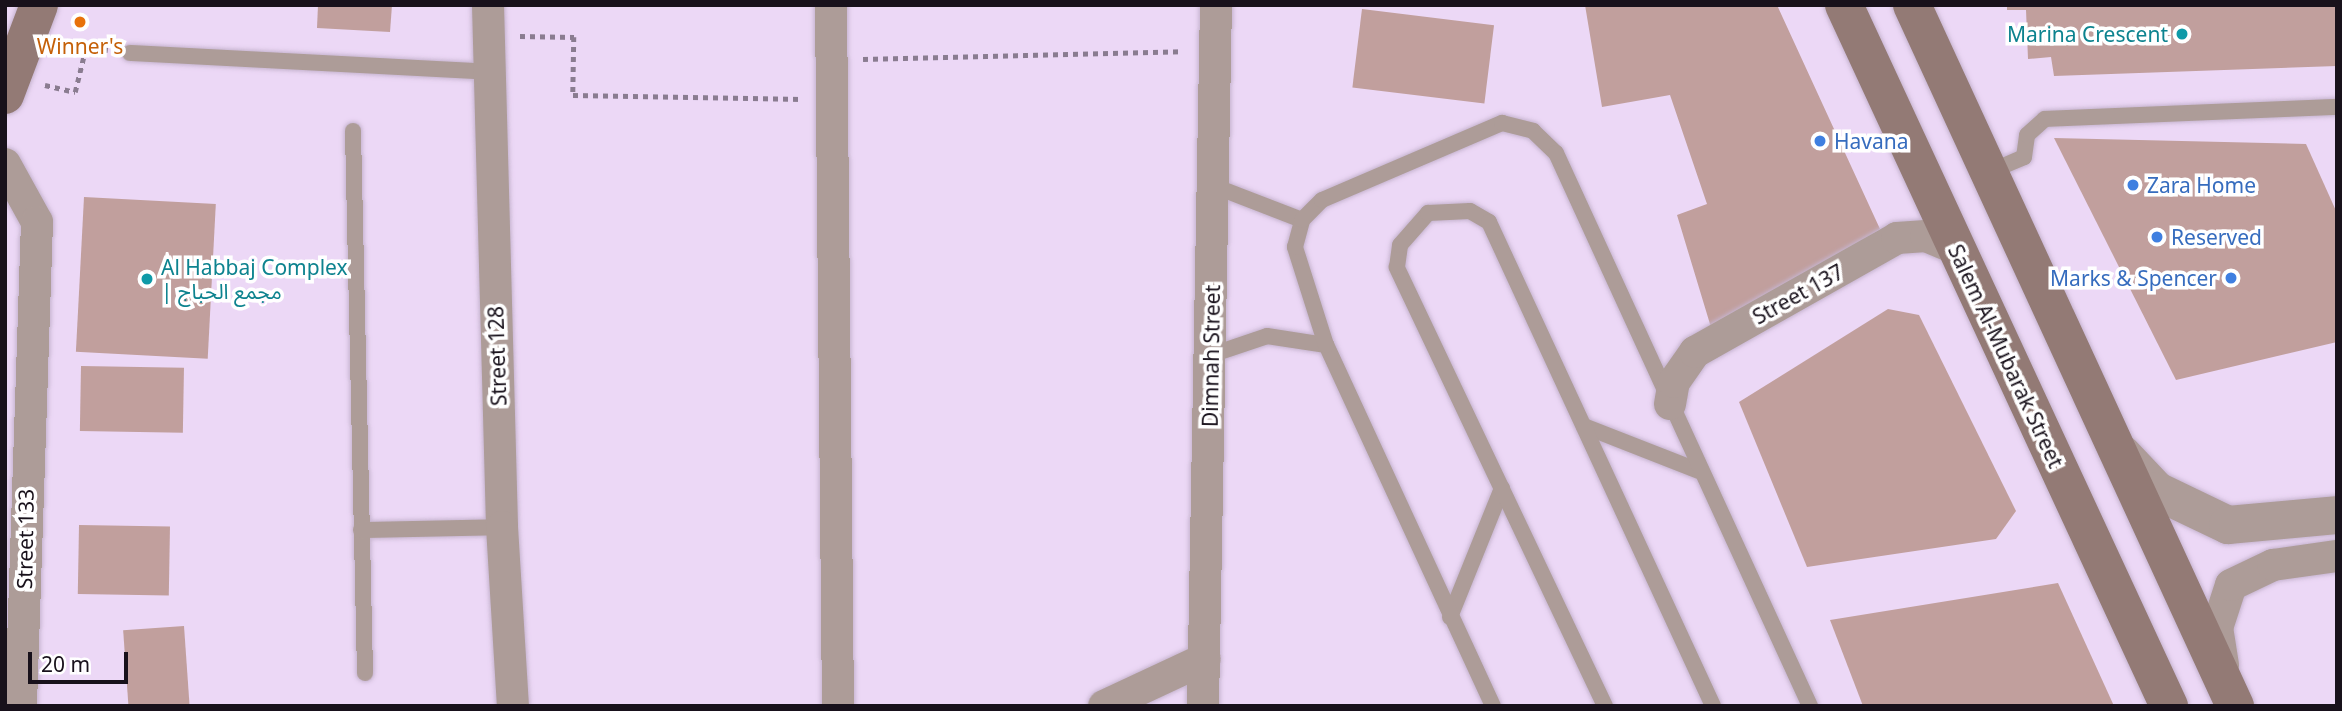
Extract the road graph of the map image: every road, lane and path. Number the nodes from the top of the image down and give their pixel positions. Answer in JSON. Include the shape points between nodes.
{"nodes":[{"id":1,"x":39,"y":5,"type":"edge"},
{"id":2,"x":831,"y":5,"type":"edge"},
{"id":3,"x":1216,"y":5,"type":"edge"},
{"id":4,"x":1844,"y":5,"type":"edge"},
{"id":5,"x":1912,"y":5,"type":"edge"},
{"id":6,"x":488,"y":20,"type":"edge"},
{"id":7,"x":1215,"y":50,"type":"junction"},
{"id":8,"x":130,"y":53,"type":"joint"},
{"id":9,"x":831,"y":60,"type":"junction"},
{"id":10,"x":490,"y":72,"type":"junction"},
{"id":11,"x":10,"y":86,"type":"edge"},
{"id":12,"x":831,"y":99,"type":"junction"},
{"id":13,"x":2337,"y":107,"type":"edge"},
{"id":14,"x":353,"y":131,"type":"dead end"},
{"id":15,"x":5,"y":164,"type":"edge"},
{"id":16,"x":1989,"y":172,"type":"junction"},
{"id":17,"x":1213,"y":186,"type":"junction"},
{"id":18,"x":1301,"y":220,"type":"junction"},
{"id":19,"x":1956,"y":249,"type":"junction"},
{"id":20,"x":1326,"y":345,"type":"junction"},
{"id":21,"x":1211,"y":355,"type":"junction"},
{"id":22,"x":1670,"y":404,"type":"junction"},
{"id":23,"x":17,"y":410,"type":"edge"},
{"id":24,"x":1584,"y":426,"type":"junction"},
{"id":25,"x":2116,"y":448,"type":"junction"},
{"id":26,"x":1699,"y":471,"type":"junction"},
{"id":27,"x":1502,"y":488,"type":"junction"},
{"id":28,"x":2337,"y":515,"type":"edge"},
{"id":29,"x":502,"y":527,"type":"junction"},
{"id":30,"x":360,"y":530,"type":"junction"},
{"id":31,"x":2337,"y":556,"type":"edge"},
{"id":32,"x":1450,"y":617,"type":"junction"},
{"id":33,"x":1205,"y":659,"type":"junction"},
{"id":34,"x":365,"y":673,"type":"dead end"},
{"id":35,"x":2230,"y":695,"type":"edge"},
{"id":36,"x":21,"y":706,"type":"edge"},
{"id":37,"x":513,"y":706,"type":"edge"},
{"id":38,"x":838,"y":706,"type":"edge"},
{"id":39,"x":1104,"y":706,"type":"edge"},
{"id":40,"x":1203,"y":706,"type":"edge"},
{"id":41,"x":1493,"y":706,"type":"edge"},
{"id":42,"x":1605,"y":706,"type":"edge"},
{"id":43,"x":1713,"y":706,"type":"edge"},
{"id":44,"x":1810,"y":706,"type":"edge"},
{"id":45,"x":2169,"y":706,"type":"edge"}],
"edges":[{"from":1,"to":11,"type":"main road"},
{"from":2,"to":9,"type":"street"},
{"from":3,"to":7,"type":"street","name":"Dimnah Street"},
{"from":4,"to":19,"type":"main road","name":"Salem Al-Mubarak Street"},
{"from":5,"to":16,"type":"main road"},
{"from":6,"to":10,"type":"street","name":"Street 128"},
{"from":6,"to":12,"type":"path","via":[[575,37],[573,95]]},
{"from":7,"to":9,"type":"path"},
{"from":7,"to":17,"type":"street","name":"Dimnah Street"},
{"from":8,"to":10,"type":"lane"},
{"from":8,"to":11,"type":"path","via":[[86,47],[75,92]]},
{"from":9,"to":12,"type":"street"},
{"from":10,"to":29,"type":"street","name":"Street 128"},
{"from":12,"to":38,"type":"street"},
{"from":13,"to":16,"type":"lane","via":[[2045,119],[2027,135],[2024,157]]},
{"from":14,"to":30,"type":"lane"},
{"from":15,"to":23,"type":"street","name":"Street 133","via":[[37,222]]},
{"from":16,"to":25,"type":"main road"},
{"from":17,"to":18,"type":"lane"},
{"from":17,"to":21,"type":"street","name":"Dimnah Street"},
{"from":18,"to":20,"type":"lane","via":[[1296,261]]},
{"from":18,"to":22,"type":"lane","via":[[1322,200],[1486,125],[1533,131],[1556,153]]},
{"from":19,"to":22,"type":"street","name":"Street 137","via":[[1926,236],[1898,238],[1695,352],[1674,382]]},
{"from":19,"to":45,"type":"main road","name":"Salem Al-Mubarak Street"},
{"from":20,"to":21,"type":"lane","via":[[1267,336]]},
{"from":20,"to":32,"type":"lane"},
{"from":21,"to":33,"type":"street","name":"Dimnah Street"},
{"from":22,"to":26,"type":"lane"},
{"from":23,"to":36,"type":"street","name":"Street 133"},
{"from":24,"to":26,"type":"lane"},
{"from":24,"to":27,"type":"lane","via":[[1489,222],[1449,208],[1411,226],[1397,267]]},
{"from":24,"to":43,"type":"lane"},
{"from":25,"to":28,"type":"street","via":[[2157,491],[2228,525]]},
{"from":25,"to":35,"type":"main road"},
{"from":26,"to":44,"type":"lane"},
{"from":27,"to":32,"type":"lane"},
{"from":27,"to":42,"type":"lane"},
{"from":29,"to":30,"type":"lane"},
{"from":29,"to":37,"type":"street","name":"Street 128"},
{"from":30,"to":34,"type":"lane"},
{"from":31,"to":35,"type":"street","via":[[2273,565],[2231,585],[2217,628]]},
{"from":32,"to":41,"type":"lane"},
{"from":33,"to":39,"type":"street"},
{"from":33,"to":40,"type":"street","name":"Dimnah Street"}]}
